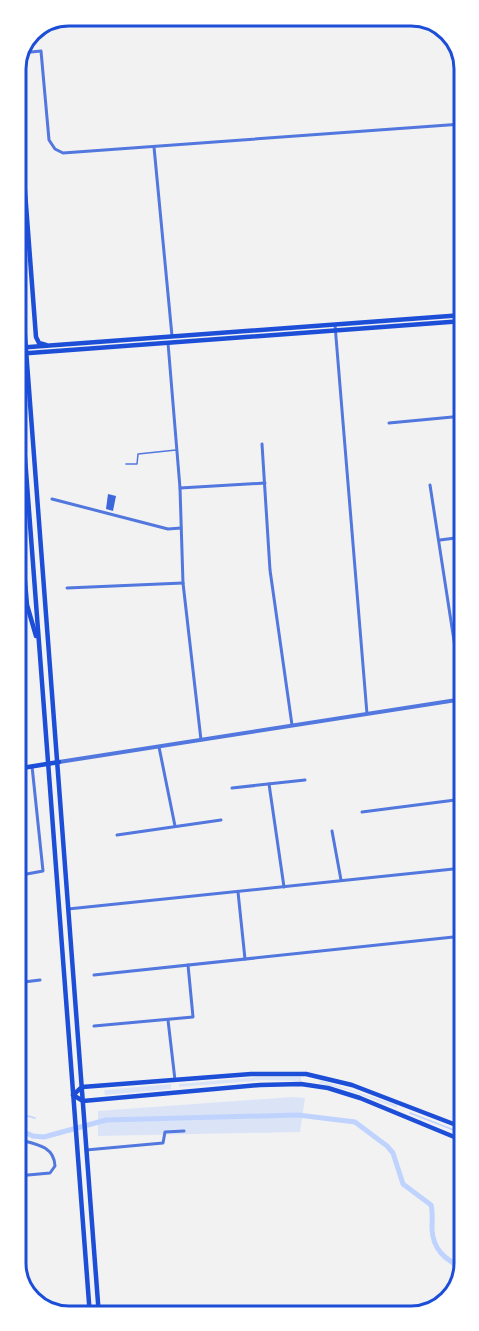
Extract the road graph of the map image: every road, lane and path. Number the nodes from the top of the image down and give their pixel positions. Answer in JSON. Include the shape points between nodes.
{"nodes":[{"id":1,"x":29,"y":52,"type":"edge"},
{"id":2,"x":453,"y":125,"type":"edge"},
{"id":3,"x":154,"y":147,"type":"junction"},
{"id":4,"x":26,"y":205,"type":"edge"},
{"id":5,"x":453,"y":316,"type":"edge"},
{"id":6,"x":453,"y":321,"type":"edge"},
{"id":7,"x":335,"y":328,"type":"junction"},
{"id":8,"x":170,"y":340,"type":"junction"},
{"id":9,"x":26,"y":344,"type":"edge"},
{"id":10,"x":46,"y":345,"type":"junction"},
{"id":11,"x":26,"y":349,"type":"edge"},
{"id":12,"x":32,"y":350,"type":"junction"},
{"id":13,"x":26,"y":352,"type":"edge"},
{"id":14,"x":453,"y":417,"type":"edge"},
{"id":15,"x":389,"y":423,"type":"dead end"},
{"id":16,"x":262,"y":444,"type":"dead end"},
{"id":17,"x":176,"y":450,"type":"junction"},
{"id":18,"x":126,"y":464,"type":"dead end"},
{"id":19,"x":26,"y":472,"type":"edge"},
{"id":20,"x":265,"y":483,"type":"junction"},
{"id":21,"x":430,"y":485,"type":"dead end"},
{"id":22,"x":180,"y":488,"type":"junction"},
{"id":23,"x":52,"y":499,"type":"dead end"},
{"id":24,"x":181,"y":528,"type":"junction"},
{"id":25,"x":453,"y":538,"type":"edge"},
{"id":26,"x":440,"y":540,"type":"junction"},
{"id":27,"x":183,"y":583,"type":"junction"},
{"id":28,"x":68,"y":588,"type":"dead end"},
{"id":29,"x":26,"y":593,"type":"edge"},
{"id":30,"x":453,"y":630,"type":"edge"},
{"id":31,"x":39,"y":645,"type":"junction"},
{"id":32,"x":453,"y":701,"type":"edge"},
{"id":33,"x":367,"y":715,"type":"junction"},
{"id":34,"x":292,"y":727,"type":"junction"},
{"id":35,"x":201,"y":740,"type":"junction"},
{"id":36,"x":159,"y":747,"type":"junction"},
{"id":37,"x":59,"y":762,"type":"junction"},
{"id":38,"x":49,"y":764,"type":"junction"},
{"id":39,"x":32,"y":766,"type":"junction"},
{"id":40,"x":26,"y":767,"type":"edge"},
{"id":41,"x":306,"y":780,"type":"dead end"},
{"id":42,"x":269,"y":784,"type":"junction"},
{"id":43,"x":232,"y":788,"type":"dead end"},
{"id":44,"x":453,"y":800,"type":"edge"},
{"id":45,"x":362,"y":812,"type":"dead end"},
{"id":46,"x":221,"y":820,"type":"dead end"},
{"id":47,"x":175,"y":826,"type":"junction"},
{"id":48,"x":332,"y":831,"type":"dead end"},
{"id":49,"x":117,"y":835,"type":"dead end"},
{"id":50,"x":453,"y":869,"type":"edge"},
{"id":51,"x":26,"y":874,"type":"edge"},
{"id":52,"x":341,"y":879,"type":"junction"},
{"id":53,"x":284,"y":887,"type":"junction"},
{"id":54,"x":238,"y":892,"type":"junction"},
{"id":55,"x":68,"y":909,"type":"junction"},
{"id":56,"x":453,"y":937,"type":"edge"},
{"id":57,"x":245,"y":959,"type":"junction"},
{"id":58,"x":188,"y":965,"type":"junction"},
{"id":59,"x":94,"y":975,"type":"dead end"},
{"id":60,"x":40,"y":980,"type":"dead end"},
{"id":61,"x":26,"y":981,"type":"edge"},
{"id":62,"x":168,"y":1020,"type":"junction"},
{"id":63,"x":94,"y":1026,"type":"dead end"},
{"id":64,"x":311,"y":1074,"type":"junction"},
{"id":65,"x":175,"y":1080,"type":"junction"},
{"id":66,"x":310,"y":1085,"type":"junction"},
{"id":67,"x":82,"y":1087,"type":"junction"},
{"id":68,"x":176,"y":1092,"type":"junction"},
{"id":69,"x":73,"y":1095,"type":"junction"},
{"id":70,"x":83,"y":1101,"type":"junction"},
{"id":71,"x":404,"y":1104,"type":"junction"},
{"id":72,"x":401,"y":1114,"type":"junction"},
{"id":73,"x":453,"y":1124,"type":"edge"},
{"id":74,"x":184,"y":1131,"type":"dead end"},
{"id":75,"x":453,"y":1137,"type":"edge"},
{"id":76,"x":26,"y":1142,"type":"edge"},
{"id":77,"x":86,"y":1150,"type":"junction"},
{"id":78,"x":26,"y":1175,"type":"edge"},
{"id":79,"x":89,"y":1305,"type":"edge"},
{"id":80,"x":98,"y":1305,"type":"edge"}],
"edges":[{"from":1,"to":3,"type":"street","via":[[41,51],[49,140],[57,151]]},
{"from":2,"to":3,"type":"street"},
{"from":3,"to":8,"type":"street"},
{"from":4,"to":10,"type":"main road","via":[[36,337]]},
{"from":5,"to":7,"type":"main road"},
{"from":6,"to":7,"type":"main road"},
{"from":7,"to":8,"type":"main road"},
{"from":7,"to":33,"type":"street"},
{"from":8,"to":10,"type":"main road"},
{"from":8,"to":12,"type":"main road"},
{"from":8,"to":17,"type":"street"},
{"from":9,"to":37,"type":"main road"},
{"from":10,"to":12,"type":"main road"},
{"from":11,"to":12,"type":"main road"},
{"from":12,"to":13,"type":"main road"},
{"from":14,"to":15,"type":"street"},
{"from":16,"to":20,"type":"street"},
{"from":17,"to":18,"type":"lane","via":[[138,454],[137,464]]},
{"from":17,"to":22,"type":"street"},
{"from":19,"to":31,"type":"main road"},
{"from":20,"to":22,"type":"street"},
{"from":20,"to":34,"type":"street","via":[[270,570]]},
{"from":21,"to":26,"type":"street"},
{"from":22,"to":24,"type":"street"},
{"from":23,"to":24,"type":"street","via":[[168,529]]},
{"from":24,"to":27,"type":"street"},
{"from":25,"to":26,"type":"street"},
{"from":26,"to":30,"type":"street"},
{"from":27,"to":28,"type":"street"},
{"from":27,"to":35,"type":"street"},
{"from":29,"to":31,"type":"main road"},
{"from":31,"to":38,"type":"main road"},
{"from":32,"to":33,"type":"street"},
{"from":33,"to":34,"type":"street"},
{"from":34,"to":35,"type":"street"},
{"from":35,"to":36,"type":"street"},
{"from":36,"to":37,"type":"street"},
{"from":36,"to":47,"type":"street"},
{"from":37,"to":38,"type":"main road"},
{"from":37,"to":55,"type":"main road"},
{"from":38,"to":39,"type":"main road"},
{"from":38,"to":69,"type":"main road"},
{"from":39,"to":40,"type":"main road"},
{"from":39,"to":51,"type":"street","via":[[43,871]]},
{"from":41,"to":42,"type":"street"},
{"from":42,"to":43,"type":"street"},
{"from":42,"to":53,"type":"street"},
{"from":44,"to":45,"type":"street"},
{"from":46,"to":47,"type":"street"},
{"from":47,"to":49,"type":"street"},
{"from":48,"to":52,"type":"street"},
{"from":50,"to":52,"type":"street"},
{"from":52,"to":53,"type":"street"},
{"from":53,"to":54,"type":"street"},
{"from":54,"to":55,"type":"street"},
{"from":54,"to":57,"type":"street"},
{"from":55,"to":67,"type":"main road"},
{"from":56,"to":57,"type":"street"},
{"from":57,"to":58,"type":"street"},
{"from":58,"to":59,"type":"street"},
{"from":58,"to":62,"type":"street","via":[[193,1017]]},
{"from":60,"to":61,"type":"street"},
{"from":62,"to":63,"type":"street"},
{"from":62,"to":65,"type":"street"},
{"from":64,"to":65,"type":"main road","via":[[259,1073]]},
{"from":64,"to":66,"type":"main road"},
{"from":64,"to":71,"type":"main road"},
{"from":65,"to":67,"type":"main road"},
{"from":65,"to":68,"type":"main road"},
{"from":66,"to":68,"type":"main road","via":[[269,1084]]},
{"from":66,"to":72,"type":"main road"},
{"from":67,"to":69,"type":"main road"},
{"from":67,"to":70,"type":"main road"},
{"from":68,"to":70,"type":"main road"},
{"from":69,"to":70,"type":"main road"},
{"from":69,"to":79,"type":"main road"},
{"from":70,"to":77,"type":"main road"},
{"from":71,"to":72,"type":"main road"},
{"from":71,"to":73,"type":"main road"},
{"from":72,"to":75,"type":"main road"},
{"from":74,"to":77,"type":"street","via":[[165,1132],[163,1143]]},
{"from":76,"to":78,"type":"street","via":[[46,1148],[54,1157],[55,1167],[50,1173]]},
{"from":77,"to":80,"type":"main road"}]}
